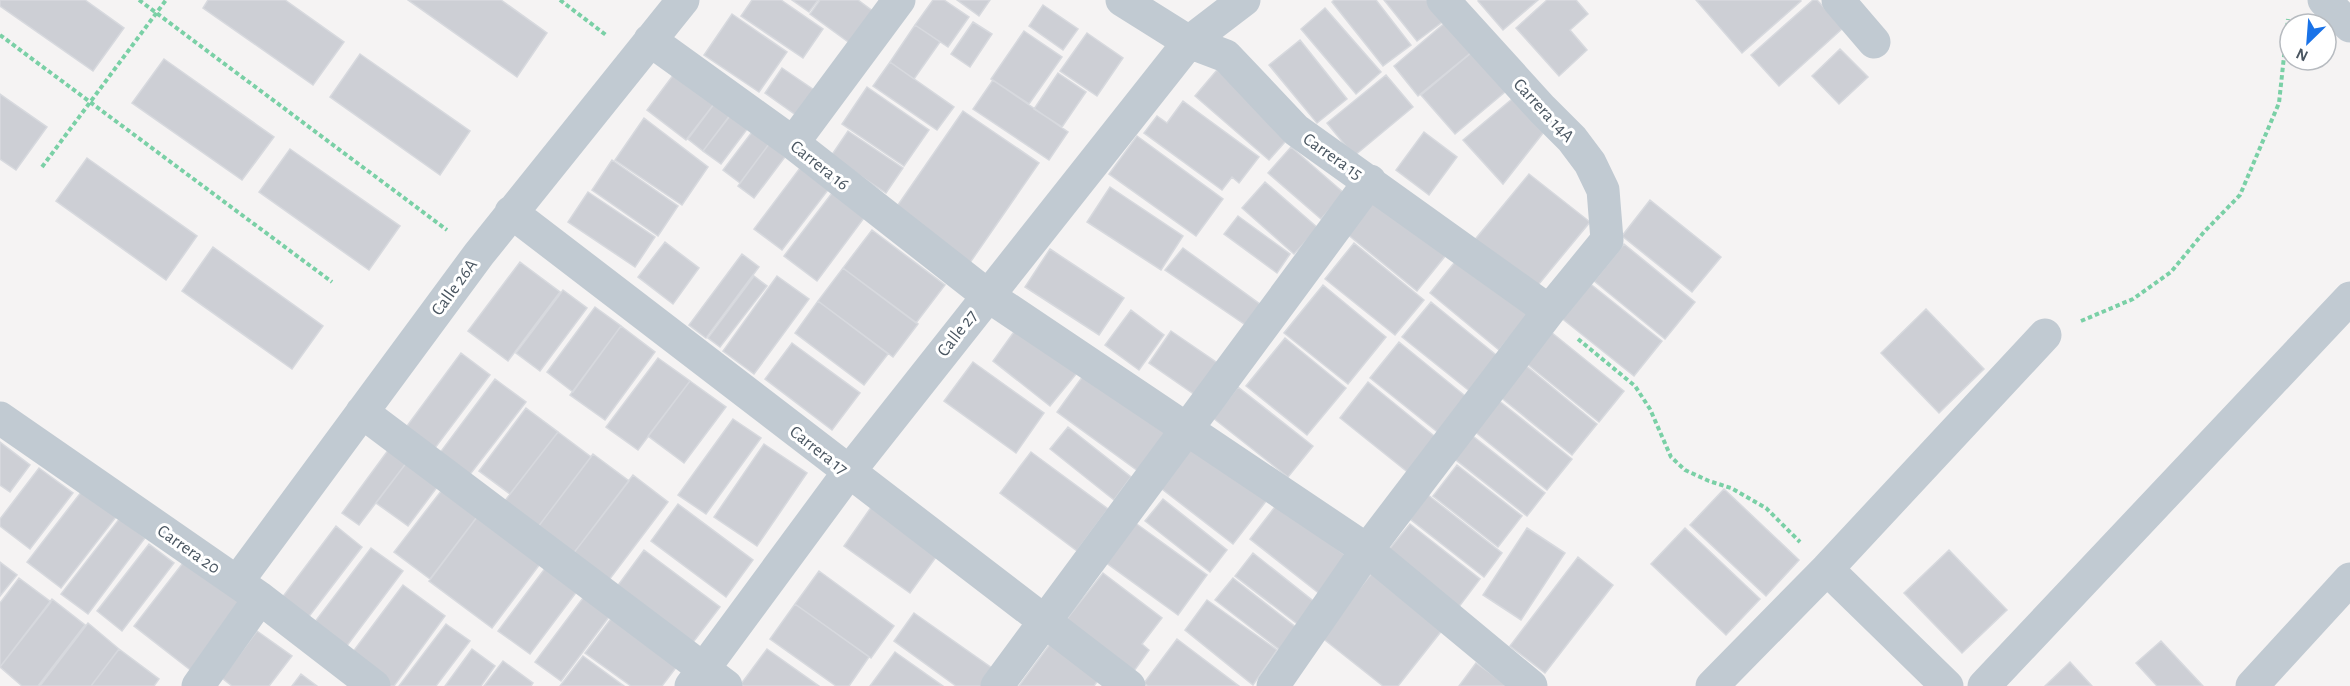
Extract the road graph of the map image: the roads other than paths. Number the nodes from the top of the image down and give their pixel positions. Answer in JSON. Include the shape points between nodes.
{"nodes":[{"id":1,"x":683,"y":0,"type":"edge"},
{"id":2,"x":899,"y":0,"type":"edge"},
{"id":3,"x":1122,"y":0,"type":"edge"},
{"id":4,"x":1244,"y":0,"type":"edge"},
{"id":5,"x":1443,"y":0,"type":"edge"},
{"id":6,"x":1838,"y":0,"type":"edge"},
{"id":7,"x":2324,"y":0,"type":"edge"},
{"id":8,"x":2350,"y":26,"type":"edge"},
{"id":9,"x":1189,"y":42,"type":"junction"},
{"id":10,"x":1874,"y":42,"type":"dead end"},
{"id":11,"x":643,"y":49,"type":"junction"},
{"id":12,"x":792,"y":143,"type":"junction"},
{"id":13,"x":1370,"y":182,"type":"junction"},
{"id":14,"x":511,"y":212,"type":"junction"},
{"id":15,"x":987,"y":295,"type":"junction"},
{"id":16,"x":2350,"y":298,"type":"edge"},
{"id":17,"x":1549,"y":311,"type":"junction"},
{"id":18,"x":2045,"y":335,"type":"road end"},
{"id":19,"x":362,"y":412,"type":"junction"},
{"id":20,"x":0,"y":418,"type":"edge"},
{"id":21,"x":1188,"y":428,"type":"junction"},
{"id":22,"x":848,"y":472,"type":"junction"},
{"id":23,"x":1367,"y":550,"type":"junction"},
{"id":24,"x":1827,"y":569,"type":"junction"},
{"id":25,"x":2350,"y":579,"type":"edge"},
{"id":26,"x":248,"y":590,"type":"junction"},
{"id":27,"x":1044,"y":620,"type":"junction"},
{"id":28,"x":707,"y":680,"type":"edge"},
{"id":29,"x":198,"y":686,"type":"edge"},
{"id":30,"x":374,"y":686,"type":"edge"},
{"id":31,"x":997,"y":686,"type":"edge"},
{"id":32,"x":1129,"y":686,"type":"edge"},
{"id":33,"x":1273,"y":686,"type":"edge"},
{"id":34,"x":1531,"y":686,"type":"edge"},
{"id":35,"x":1712,"y":686,"type":"edge"},
{"id":36,"x":1947,"y":686,"type":"edge"},
{"id":37,"x":1984,"y":686,"type":"edge"},
{"id":38,"x":2252,"y":686,"type":"edge"}],
"edges":[{"from":1,"to":11,"type":"street","name":"Calle 26A"},
{"from":2,"to":12,"type":"street"},
{"from":3,"to":9,"type":"street","name":"Carrera 15"},
{"from":4,"to":9,"type":"street","name":"Calle 27"},
{"from":5,"to":17,"type":"street","name":"Carrera 14A","via":[[1572,139],[1590,163],[1602,190],[1606,240]]},
{"from":6,"to":10,"type":"street"},
{"from":7,"to":8,"type":"street"},
{"from":9,"to":13,"type":"street","name":"Carrera 15","via":[[1226,57],[1296,130]]},
{"from":9,"to":15,"type":"street","name":"Calle 27"},
{"from":11,"to":12,"type":"street","name":"Carrera 16"},
{"from":11,"to":14,"type":"street","name":"Calle 26A"},
{"from":12,"to":15,"type":"street","name":"Carrera 16"},
{"from":13,"to":17,"type":"street","name":"Carrera 15"},
{"from":13,"to":21,"type":"street"},
{"from":14,"to":19,"type":"street","name":"Calle 26A"},
{"from":14,"to":22,"type":"street","name":"Carrera 17"},
{"from":15,"to":21,"type":"street","name":"Carrera 16"},
{"from":15,"to":22,"type":"street","name":"Calle 27"},
{"from":16,"to":37,"type":"street"},
{"from":17,"to":23,"type":"street"},
{"from":18,"to":24,"type":"street"},
{"from":19,"to":26,"type":"street","name":"Calle 26A"},
{"from":19,"to":28,"type":"street"},
{"from":20,"to":26,"type":"street","name":"Carrera 20"},
{"from":21,"to":23,"type":"street","name":"Carrera 16"},
{"from":21,"to":27,"type":"street"},
{"from":22,"to":27,"type":"street","name":"Carrera 17"},
{"from":22,"to":28,"type":"street","name":"Calle 27"},
{"from":23,"to":33,"type":"street"},
{"from":23,"to":34,"type":"street","name":"Carrera 16"},
{"from":24,"to":35,"type":"street"},
{"from":24,"to":36,"type":"street"},
{"from":25,"to":38,"type":"street"},
{"from":26,"to":29,"type":"street","name":"Calle 26A"},
{"from":26,"to":30,"type":"street","name":"Carrera 20"},
{"from":27,"to":31,"type":"street"},
{"from":27,"to":32,"type":"street","name":"Carrera 17"}]}
